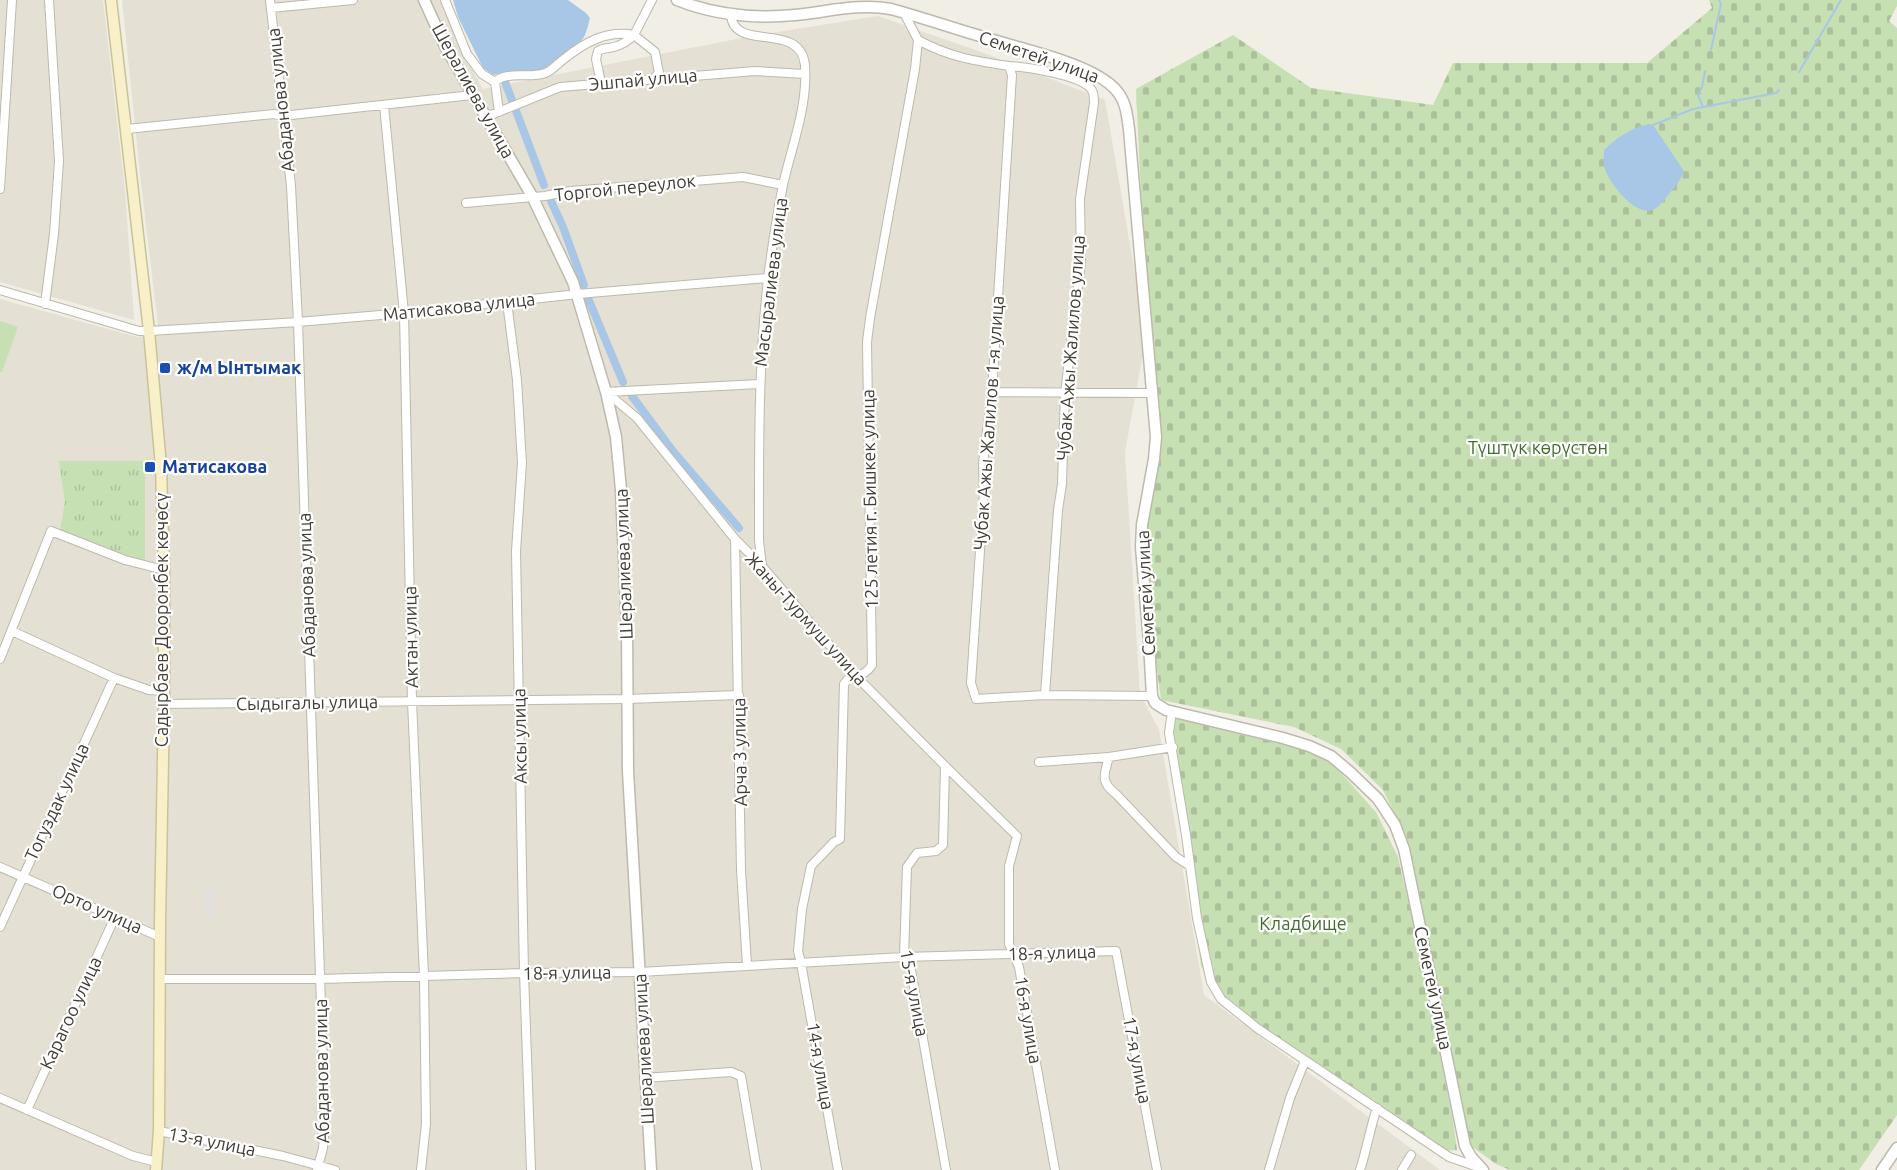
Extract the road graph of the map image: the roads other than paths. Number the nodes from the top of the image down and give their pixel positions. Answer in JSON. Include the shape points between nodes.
{"nodes":[{"id":1,"x":12,"y":0,"type":"edge"},
{"id":2,"x":49,"y":0,"type":"edge"},
{"id":3,"x":111,"y":0,"type":"edge"},
{"id":4,"x":353,"y":0,"type":"edge"},
{"id":5,"x":424,"y":0,"type":"edge"},
{"id":6,"x":445,"y":0,"type":"edge"},
{"id":7,"x":652,"y":0,"type":"edge"},
{"id":8,"x":678,"y":0,"type":"edge"},
{"id":9,"x":271,"y":4,"type":"edge"},
{"id":10,"x":904,"y":13,"type":"junction"},
{"id":11,"x":731,"y":15,"type":"junction"},
{"id":12,"x":633,"y":35,"type":"junction"},
{"id":13,"x":918,"y":40,"type":"junction"},
{"id":14,"x":1009,"y":66,"type":"junction"},
{"id":15,"x":805,"y":74,"type":"junction"},
{"id":16,"x":654,"y":78,"type":"junction"},
{"id":17,"x":495,"y":82,"type":"junction"},
{"id":18,"x":601,"y":83,"type":"junction"},
{"id":19,"x":472,"y":95,"type":"junction"},
{"id":20,"x":384,"y":105,"type":"junction"},
{"id":21,"x":499,"y":112,"type":"junction"},
{"id":22,"x":282,"y":116,"type":"junction"},
{"id":23,"x":486,"y":117,"type":"junction"},
{"id":24,"x":127,"y":129,"type":"junction"},
{"id":25,"x":783,"y":185,"type":"junction"},
{"id":26,"x":0,"y":189,"type":"edge"},
{"id":27,"x":532,"y":196,"type":"junction"},
{"id":28,"x":466,"y":203,"type":"dead end"},
{"id":29,"x":768,"y":278,"type":"junction"},
{"id":30,"x":0,"y":290,"type":"edge"},
{"id":31,"x":578,"y":294,"type":"junction"},
{"id":32,"x":507,"y":302,"type":"junction"},
{"id":33,"x":45,"y":304,"type":"junction"},
{"id":34,"x":404,"y":313,"type":"junction"},
{"id":35,"x":298,"y":322,"type":"junction"},
{"id":36,"x":149,"y":331,"type":"junction"},
{"id":37,"x":759,"y":384,"type":"junction"},
{"id":38,"x":606,"y":392,"type":"junction"},
{"id":39,"x":992,"y":392,"type":"junction"},
{"id":40,"x":1065,"y":393,"type":"junction"},
{"id":41,"x":1153,"y":393,"type":"junction"},
{"id":42,"x":735,"y":539,"type":"junction"},
{"id":43,"x":762,"y":566,"type":"junction"},
{"id":44,"x":164,"y":570,"type":"junction"},
{"id":45,"x":12,"y":631,"type":"junction"},
{"id":46,"x":0,"y":659,"type":"edge"},
{"id":47,"x":856,"y":676,"type":"junction"},
{"id":48,"x":114,"y":678,"type":"junction"},
{"id":49,"x":164,"y":691,"type":"junction"},
{"id":50,"x":1045,"y":694,"type":"junction"},
{"id":51,"x":739,"y":695,"type":"junction"},
{"id":52,"x":1152,"y":696,"type":"junction"},
{"id":53,"x":627,"y":699,"type":"junction"},
{"id":54,"x":519,"y":700,"type":"junction"},
{"id":55,"x":412,"y":701,"type":"junction"},
{"id":56,"x":311,"y":703,"type":"junction"},
{"id":57,"x":164,"y":704,"type":"junction"},
{"id":58,"x":1171,"y":718,"type":"dead end"},
{"id":59,"x":1173,"y":747,"type":"junction"},
{"id":60,"x":1108,"y":757,"type":"junction"},
{"id":61,"x":1039,"y":762,"type":"dead end"},
{"id":62,"x":945,"y":766,"type":"junction"},
{"id":63,"x":1017,"y":836,"type":"joint"},
{"id":64,"x":1190,"y":866,"type":"junction"},
{"id":65,"x":0,"y":867,"type":"edge"},
{"id":66,"x":22,"y":877,"type":"junction"},
{"id":67,"x":115,"y":917,"type":"junction"},
{"id":68,"x":0,"y":927,"type":"edge"},
{"id":69,"x":160,"y":937,"type":"junction"},
{"id":70,"x":1116,"y":951,"type":"joint"},
{"id":71,"x":1013,"y":954,"type":"junction"},
{"id":72,"x":904,"y":957,"type":"junction"},
{"id":73,"x":801,"y":963,"type":"junction"},
{"id":74,"x":747,"y":965,"type":"junction"},
{"id":75,"x":640,"y":972,"type":"junction"},
{"id":76,"x":524,"y":973,"type":"junction"},
{"id":77,"x":424,"y":976,"type":"junction"},
{"id":78,"x":161,"y":979,"type":"junction"},
{"id":79,"x":320,"y":979,"type":"junction"},
{"id":80,"x":1305,"y":1061,"type":"junction"},
{"id":81,"x":644,"y":1078,"type":"junction"},
{"id":82,"x":0,"y":1098,"type":"edge"},
{"id":83,"x":1377,"y":1108,"type":"junction"},
{"id":84,"x":27,"y":1110,"type":"junction"},
{"id":85,"x":159,"y":1131,"type":"junction"},
{"id":86,"x":1897,"y":1148,"type":"edge"},
{"id":87,"x":1411,"y":1155,"type":"dead end"},
{"id":88,"x":1893,"y":1162,"type":"edge"},
{"id":89,"x":157,"y":1166,"type":"edge"},
{"id":90,"x":318,"y":1168,"type":"edge"},
{"id":91,"x":1481,"y":1168,"type":"edge"},
{"id":92,"x":335,"y":1170,"type":"edge"},
{"id":93,"x":421,"y":1170,"type":"edge"},
{"id":94,"x":531,"y":1170,"type":"edge"},
{"id":95,"x":651,"y":1170,"type":"edge"},
{"id":96,"x":757,"y":1170,"type":"edge"},
{"id":97,"x":838,"y":1170,"type":"edge"},
{"id":98,"x":946,"y":1170,"type":"edge"},
{"id":99,"x":1054,"y":1170,"type":"edge"},
{"id":100,"x":1157,"y":1170,"type":"edge"},
{"id":101,"x":1269,"y":1170,"type":"edge"},
{"id":102,"x":1360,"y":1170,"type":"edge"},
{"id":103,"x":1402,"y":1170,"type":"edge"},
{"id":104,"x":1882,"y":1170,"type":"edge"}],
"edges":[{"from":1,"to":26,"type":"street"},
{"from":2,"to":33,"type":"street","via":[[59,162]]},
{"from":3,"to":24,"type":"main road","name":"Садырбаев Дооронбек көчөсү"},
{"from":4,"to":9,"type":"street"},
{"from":5,"to":19,"type":"street","name":"Шералиева улица"},
{"from":6,"to":17,"type":"street","via":[[467,54],[482,74]]},
{"from":7,"to":12,"type":"street"},
{"from":8,"to":11,"type":"street","name":"Семетей улица"},
{"from":9,"to":22,"type":"street","name":"Абаданова улица"},
{"from":10,"to":11,"type":"street","name":"Семетей улица","via":[[865,6],[795,15]]},
{"from":10,"to":13,"type":"street"},
{"from":10,"to":41,"type":"street","name":"Семетей улица","via":[[1089,71],[1108,82],[1121,96],[1129,129]]},
{"from":11,"to":15,"type":"street","name":"Масыралиева улица","via":[[732,23],[742,33],[772,37],[797,48],[802,54]]},
{"from":12,"to":16,"type":"street","via":[[655,52],[659,73]]},
{"from":12,"to":17,"type":"street","via":[[601,36],[572,52],[547,73],[504,76]]},
{"from":12,"to":18,"type":"street","via":[[616,47],[598,51]]},
{"from":13,"to":14,"type":"street","via":[[963,59]]},
{"from":13,"to":47,"type":"street","name":"125 летия г. Бишкек улица","via":[[867,342],[872,658],[869,670]]},
{"from":14,"to":39,"type":"street","name":"Чубак Ажы Жалилов 1-я улица","via":[[1012,88]]},
{"from":14,"to":40,"type":"street","name":"Чубак Ажы Жалилов улица","via":[[1066,76],[1093,92],[1080,199],[1079,287]]},
{"from":15,"to":16,"type":"street","name":"Эшпай улица","via":[[755,71]]},
{"from":15,"to":25,"type":"street","name":"Масыралиева улица","via":[[804,100]]},
{"from":16,"to":18,"type":"street","name":"Эшпай улица"},
{"from":17,"to":21,"type":"street"},
{"from":18,"to":21,"type":"street","name":"Эшпай улица","via":[[560,87]]},
{"from":19,"to":20,"type":"street"},
{"from":19,"to":23,"type":"street","name":"Шералиева улица"},
{"from":20,"to":22,"type":"street"},
{"from":20,"to":34,"type":"street","name":"Актан улица"},
{"from":21,"to":23,"type":"street","name":"Эшпай улица"},
{"from":22,"to":24,"type":"street"},
{"from":22,"to":35,"type":"street","name":"Абаданова улица","via":[[291,186]]},
{"from":23,"to":27,"type":"street","name":"Шералиева улица"},
{"from":24,"to":36,"type":"main road","name":"Садырбаев Дооронбек көчөсү"},
{"from":25,"to":27,"type":"street","name":"Торгой переулок","via":[[743,177]]},
{"from":25,"to":29,"type":"street","name":"Масыралиева улица"},
{"from":27,"to":28,"type":"street","name":"Торгой переулок"},
{"from":27,"to":31,"type":"street","name":"Шералиева улица"},
{"from":29,"to":31,"type":"street","name":"Матисакова улица"},
{"from":29,"to":37,"type":"street","name":"Масыралиева улица"},
{"from":30,"to":33,"type":"street","name":"Матисакова улица"},
{"from":31,"to":32,"type":"street","name":"Матисакова улица"},
{"from":31,"to":38,"type":"street","name":"Шералиева улица"},
{"from":32,"to":34,"type":"street","name":"Матисакова улица"},
{"from":32,"to":54,"type":"street","name":"Аксы улица","via":[[522,464],[516,551]]},
{"from":33,"to":36,"type":"street","name":"Матисакова улица"},
{"from":34,"to":35,"type":"street","name":"Матисакова улица"},
{"from":34,"to":55,"type":"street","name":"Актан улица"},
{"from":35,"to":36,"type":"street","name":"Матисакова улица"},
{"from":35,"to":56,"type":"street","name":"Абаданова улица"},
{"from":36,"to":44,"type":"main road","name":"Садырбаев Дооронбек көчөсү"},
{"from":37,"to":38,"type":"street"},
{"from":37,"to":43,"type":"street","name":"Масыралиева улица"},
{"from":38,"to":42,"type":"street","name":"Жаны-Турмуш улица","via":[[637,418]]},
{"from":38,"to":53,"type":"street","name":"Шералиева улица","via":[[616,437],[621,490]]},
{"from":39,"to":40,"type":"street"},
{"from":39,"to":50,"type":"street","name":"Чубак Ажы Жалилов 1-я улица","via":[[983,463],[971,683],[976,699]]},
{"from":40,"to":41,"type":"street"},
{"from":40,"to":50,"type":"street","name":"Чубак Ажы Жалилов улица","via":[[1062,484]]},
{"from":41,"to":52,"type":"street","name":"Семетей улица","via":[[1156,448],[1140,547]]},
{"from":42,"to":43,"type":"street","name":"Жаны-Турмуш улица"},
{"from":42,"to":51,"type":"street","name":"Арча 3 улица"},
{"from":43,"to":47,"type":"street","name":"Жаны-Турмуш улица"},
{"from":44,"to":45,"type":"street","via":[[125,560],[51,531]]},
{"from":44,"to":49,"type":"main road","name":"Садырбаев Дооронбек көчөсү"},
{"from":45,"to":46,"type":"street"},
{"from":45,"to":48,"type":"street"},
{"from":47,"to":62,"type":"street","name":"Жаны-Турмуш улица"},
{"from":47,"to":73,"type":"street","name":"125 летия г. Бишкек улица","via":[[844,684],[840,839],[811,866],[802,909],[798,951]]},
{"from":48,"to":49,"type":"street"},
{"from":48,"to":66,"type":"street","name":"Тогуздак улица"},
{"from":49,"to":57,"type":"main road","name":"Садырбаев Дооронбек көчөсү"},
{"from":50,"to":52,"type":"street","name":"Чубак Ажы Жалилов 1-я улица"},
{"from":51,"to":53,"type":"street","name":"Сыдыгалы улица"},
{"from":51,"to":74,"type":"street","name":"Арча 3 улица","via":[[741,870]]},
{"from":52,"to":91,"type":"street","name":"Семетей улица","via":[[1166,710],[1321,751],[1350,772],[1388,812],[1404,849],[1465,1146]]},
{"from":53,"to":54,"type":"street","name":"Сыдыгалы улица"},
{"from":53,"to":75,"type":"street","name":"Шералиева улица"},
{"from":54,"to":55,"type":"street","name":"Сыдыгалы улица"},
{"from":54,"to":76,"type":"street","name":"Аксы улица"},
{"from":55,"to":56,"type":"street","name":"Сыдыгалы улица"},
{"from":55,"to":77,"type":"street","name":"Актан улица"},
{"from":56,"to":57,"type":"street","name":"Сыдыгалы улица"},
{"from":56,"to":79,"type":"street","name":"Абаданова улица"},
{"from":57,"to":69,"type":"main road","name":"Садырбаев Дооронбек көчөсү"},
{"from":58,"to":59,"type":"street","via":[[1169,733]]},
{"from":59,"to":60,"type":"street"},
{"from":59,"to":64,"type":"street"},
{"from":60,"to":61,"type":"street"},
{"from":60,"to":64,"type":"street","via":[[1104,774],[1107,787],[1176,857]]},
{"from":62,"to":63,"type":"street","name":"Жаны-Турмуш улица"},
{"from":62,"to":72,"type":"street","name":"15-я улица","via":[[943,845],[936,851],[917,853],[907,867]]},
{"from":63,"to":71,"type":"street","name":"16-я улица","via":[[1009,873],[1009,944]]},
{"from":64,"to":80,"type":"street","via":[[1211,982],[1221,999]]},
{"from":65,"to":66,"type":"street","name":"Орто улица"},
{"from":66,"to":67,"type":"street","name":"Орто улица"},
{"from":66,"to":68,"type":"street","name":"Тогуздак улица"},
{"from":67,"to":69,"type":"street","name":"Орто улица"},
{"from":67,"to":84,"type":"street","name":"Карагоо улица"},
{"from":69,"to":78,"type":"main road","name":"Садырбаев Дооронбек көчөсү"},
{"from":70,"to":71,"type":"street","name":"18-я улица"},
{"from":70,"to":100,"type":"street","name":"17-я улица"},
{"from":71,"to":72,"type":"street","name":"18-я улица"},
{"from":71,"to":99,"type":"street","name":"16-я улица","via":[[1019,967]]},
{"from":72,"to":73,"type":"street","name":"18-я улица"},
{"from":72,"to":98,"type":"street","name":"15-я улица","via":[[910,970]]},
{"from":73,"to":74,"type":"street","name":"18-я улица"},
{"from":73,"to":97,"type":"street","name":"14-я улица"},
{"from":74,"to":75,"type":"street","name":"18-я улица"},
{"from":75,"to":76,"type":"street","name":"18-я улица"},
{"from":75,"to":81,"type":"street","name":"Шералиева улица"},
{"from":76,"to":77,"type":"street","name":"18-я улица"},
{"from":76,"to":94,"type":"street","name":"Аксы улица"},
{"from":77,"to":79,"type":"street","name":"18-я улица"},
{"from":77,"to":93,"type":"street","name":"Актан улица","via":[[426,1124]]},
{"from":78,"to":79,"type":"street","name":"18-я улица"},
{"from":78,"to":85,"type":"main road","name":"Садырбаев Дооронбек көчөсү"},
{"from":79,"to":90,"type":"street","name":"Абаданова улица","via":[[326,1124]]},
{"from":80,"to":83,"type":"street"},
{"from":80,"to":101,"type":"street"},
{"from":81,"to":95,"type":"street","name":"Шералиева улица"},
{"from":81,"to":96,"type":"street","via":[[731,1072],[741,1076]]},
{"from":82,"to":84,"type":"street"},
{"from":83,"to":91,"type":"street","via":[[1449,1157]]},
{"from":83,"to":102,"type":"street"},
{"from":84,"to":89,"type":"street"},
{"from":85,"to":89,"type":"main road","name":"Садырбаев Дооронбек көчөсү"},
{"from":85,"to":90,"type":"street","name":"13-я улица","via":[[283,1156]]},
{"from":86,"to":88,"type":"street"},
{"from":87,"to":103,"type":"street"},
{"from":88,"to":104,"type":"street"},
{"from":90,"to":92,"type":"street","name":"13-я улица"}]}
